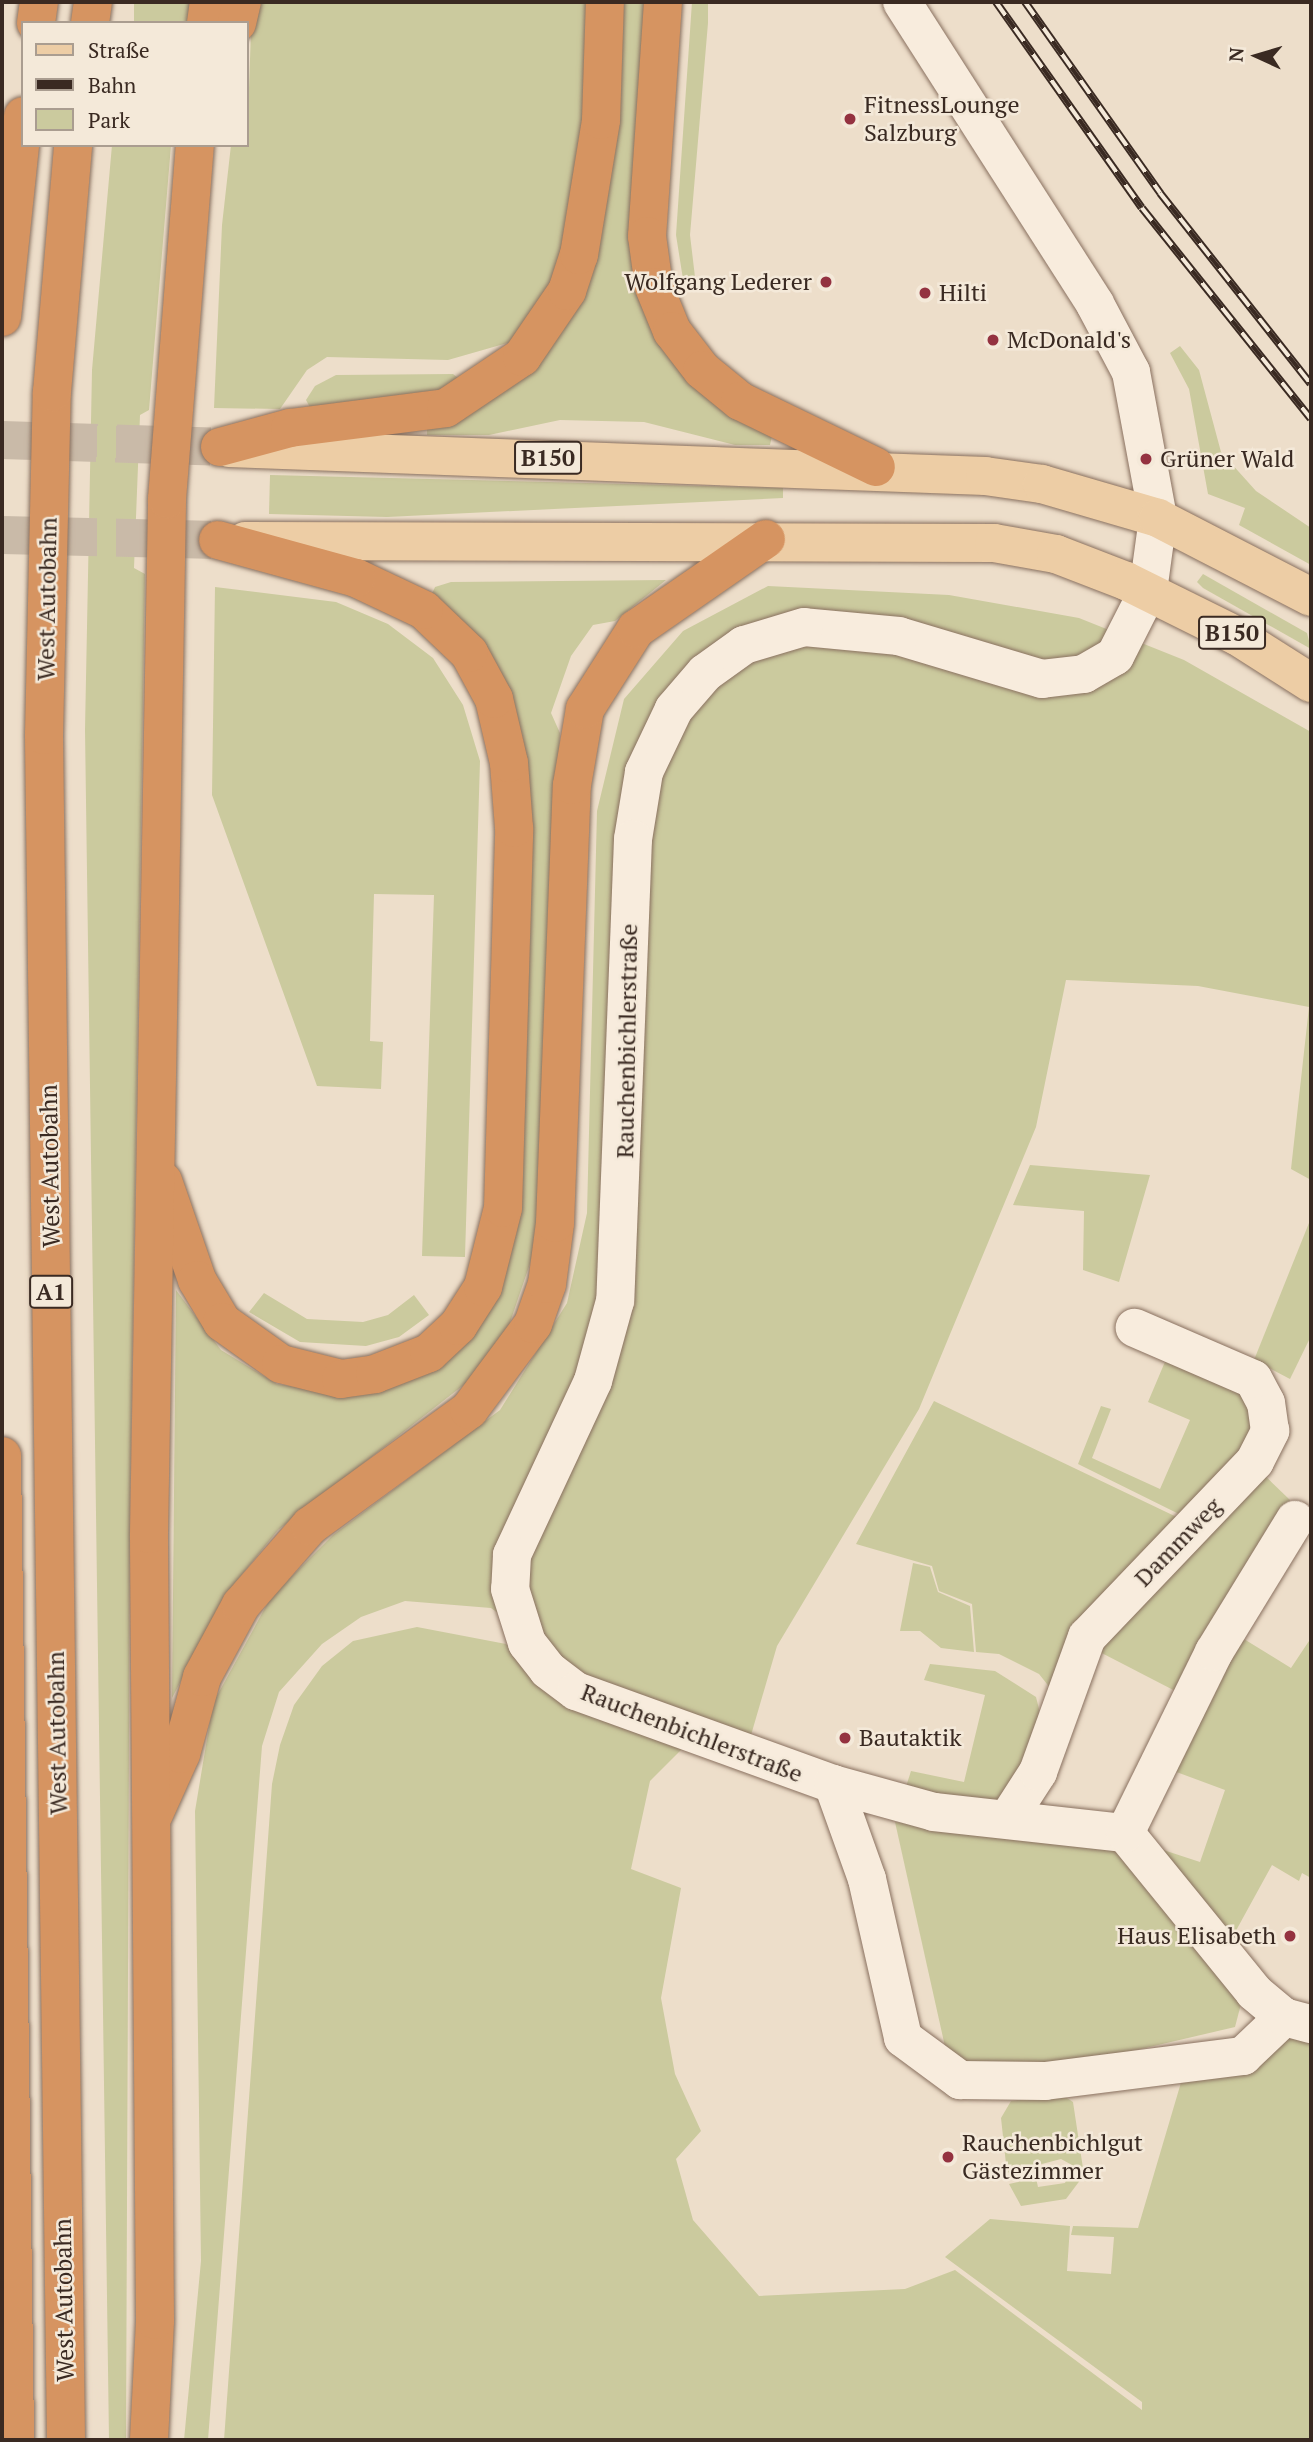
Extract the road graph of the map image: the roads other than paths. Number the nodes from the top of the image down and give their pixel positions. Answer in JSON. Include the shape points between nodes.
{"nodes":[{"id":1,"x":39,"y":2,"type":"edge"},
{"id":2,"x":93,"y":2,"type":"edge"},
{"id":3,"x":209,"y":2,"type":"edge"},
{"id":4,"x":242,"y":2,"type":"edge"},
{"id":5,"x":605,"y":2,"type":"edge"},
{"id":6,"x":663,"y":2,"type":"edge"},
{"id":7,"x":902,"y":2,"type":"edge"},
{"id":8,"x":36,"y":21,"type":"edge"},
{"id":9,"x":90,"y":21,"type":"edge"},
{"id":10,"x":206,"y":21,"type":"edge"},
{"id":11,"x":237,"y":21,"type":"edge"},
{"id":12,"x":21,"y":135,"type":"edge"},
{"id":13,"x":73,"y":147,"type":"edge"},
{"id":14,"x":196,"y":149,"type":"edge"},
{"id":15,"x":2,"y":317,"type":"edge"},
{"id":16,"x":220,"y":447,"type":"joint"},
{"id":17,"x":876,"y":467,"type":"junction"},
{"id":18,"x":1157,"y":518,"type":"junction"},
{"id":19,"x":766,"y":539,"type":"junction"},
{"id":20,"x":218,"y":540,"type":"joint"},
{"id":21,"x":1148,"y":591,"type":"junction"},
{"id":22,"x":1311,"y":597,"type":"edge"},
{"id":23,"x":1311,"y":682,"type":"edge"},
{"id":24,"x":154,"y":1154,"type":"junction"},
{"id":25,"x":1135,"y":1328,"type":"dead end"},
{"id":26,"x":2,"y":1456,"type":"edge"},
{"id":27,"x":1295,"y":1520,"type":"dead end"},
{"id":28,"x":833,"y":1784,"type":"junction"},
{"id":29,"x":1009,"y":1817,"type":"junction"},
{"id":30,"x":149,"y":1825,"type":"junction"},
{"id":31,"x":1125,"y":1833,"type":"junction"},
{"id":32,"x":1297,"y":2020,"type":"edge"},
{"id":33,"x":15,"y":2440,"type":"edge"},
{"id":34,"x":66,"y":2440,"type":"edge"},
{"id":35,"x":149,"y":2440,"type":"edge"}],
"edges":[{"from":1,"to":8,"type":"highway"},
{"from":2,"to":9,"type":"highway"},
{"from":3,"to":10,"type":"highway"},
{"from":4,"to":11,"type":"highway"},
{"from":5,"to":16,"type":"highway","via":[[601,120],[579,255],[567,290],[522,357],[446,408],[290,428]]},
{"from":6,"to":17,"type":"highway","via":[[647,236],[654,287],[672,331],[702,370],[740,401]]},
{"from":7,"to":18,"type":"street","name":"Rauchenbichlerstraße","via":[[1081,281],[1131,372]]},
{"from":12,"to":15,"type":"highway"},
{"from":13,"to":34,"type":"highway","name":"West Autobahn","number":"A1","via":[[52,392],[44,735]]},
{"from":14,"to":24,"type":"highway","via":[[167,499]]},
{"from":16,"to":17,"type":"main road","number":"B150"},
{"from":17,"to":18,"type":"main road","number":"B150","via":[[1042,484]]},
{"from":18,"to":21,"type":"street","name":"Rauchenbichlerstraße"},
{"from":18,"to":22,"type":"main road","number":"B150"},
{"from":19,"to":20,"type":"main road","number":"B150","via":[[397,545]]},
{"from":19,"to":21,"type":"main road","number":"B150","via":[[994,543],[1056,554]]},
{"from":19,"to":30,"type":"highway","via":[[643,623],[612,658],[585,709],[572,785],[555,1223],[547,1284],[533,1324],[469,1410],[310,1526],[241,1605],[202,1677],[181,1754]]},
{"from":20,"to":24,"type":"highway","via":[[356,578],[424,610],[469,653],[494,699],[509,763],[514,828],[506,1169],[499,1237],[483,1287],[458,1326],[429,1353],[362,1377],[296,1370],[251,1348],[211,1306]]},
{"from":21,"to":23,"type":"main road","number":"B150"},
{"from":21,"to":28,"type":"street","name":"Rauchenbichlerstraße","via":[[1115,656],[1094,670],[1057,679],[1014,673],[873,631],[804,627],[765,636],[724,657],[688,690],[644,772],[632,850],[615,1301],[593,1381],[512,1555],[510,1589],[527,1643],[576,1691]]},
{"from":24,"to":30,"type":"highway"},
{"from":25,"to":29,"type":"street","name":"Dammweg","via":[[1252,1379],[1266,1403],[1270,1430],[1255,1461],[1087,1637],[1038,1772]]},
{"from":26,"to":33,"type":"highway","name":"West Autobahn"},
{"from":27,"to":31,"type":"street","via":[[1214,1652]]},
{"from":28,"to":29,"type":"street","name":"Rauchenbichlerstraße","via":[[934,1812]]},
{"from":28,"to":32,"type":"street","name":"Rauchenbichlerstraße","via":[[867,1879],[903,2038],[960,2080],[1045,2081],[1243,2056]]},
{"from":29,"to":31,"type":"street","name":"Rauchenbichlerstraße"},
{"from":30,"to":35,"type":"highway","via":[[155,2320]]},
{"from":31,"to":32,"type":"street","name":"Rauchenbichlerstraße","via":[[1254,1992]]}]}
